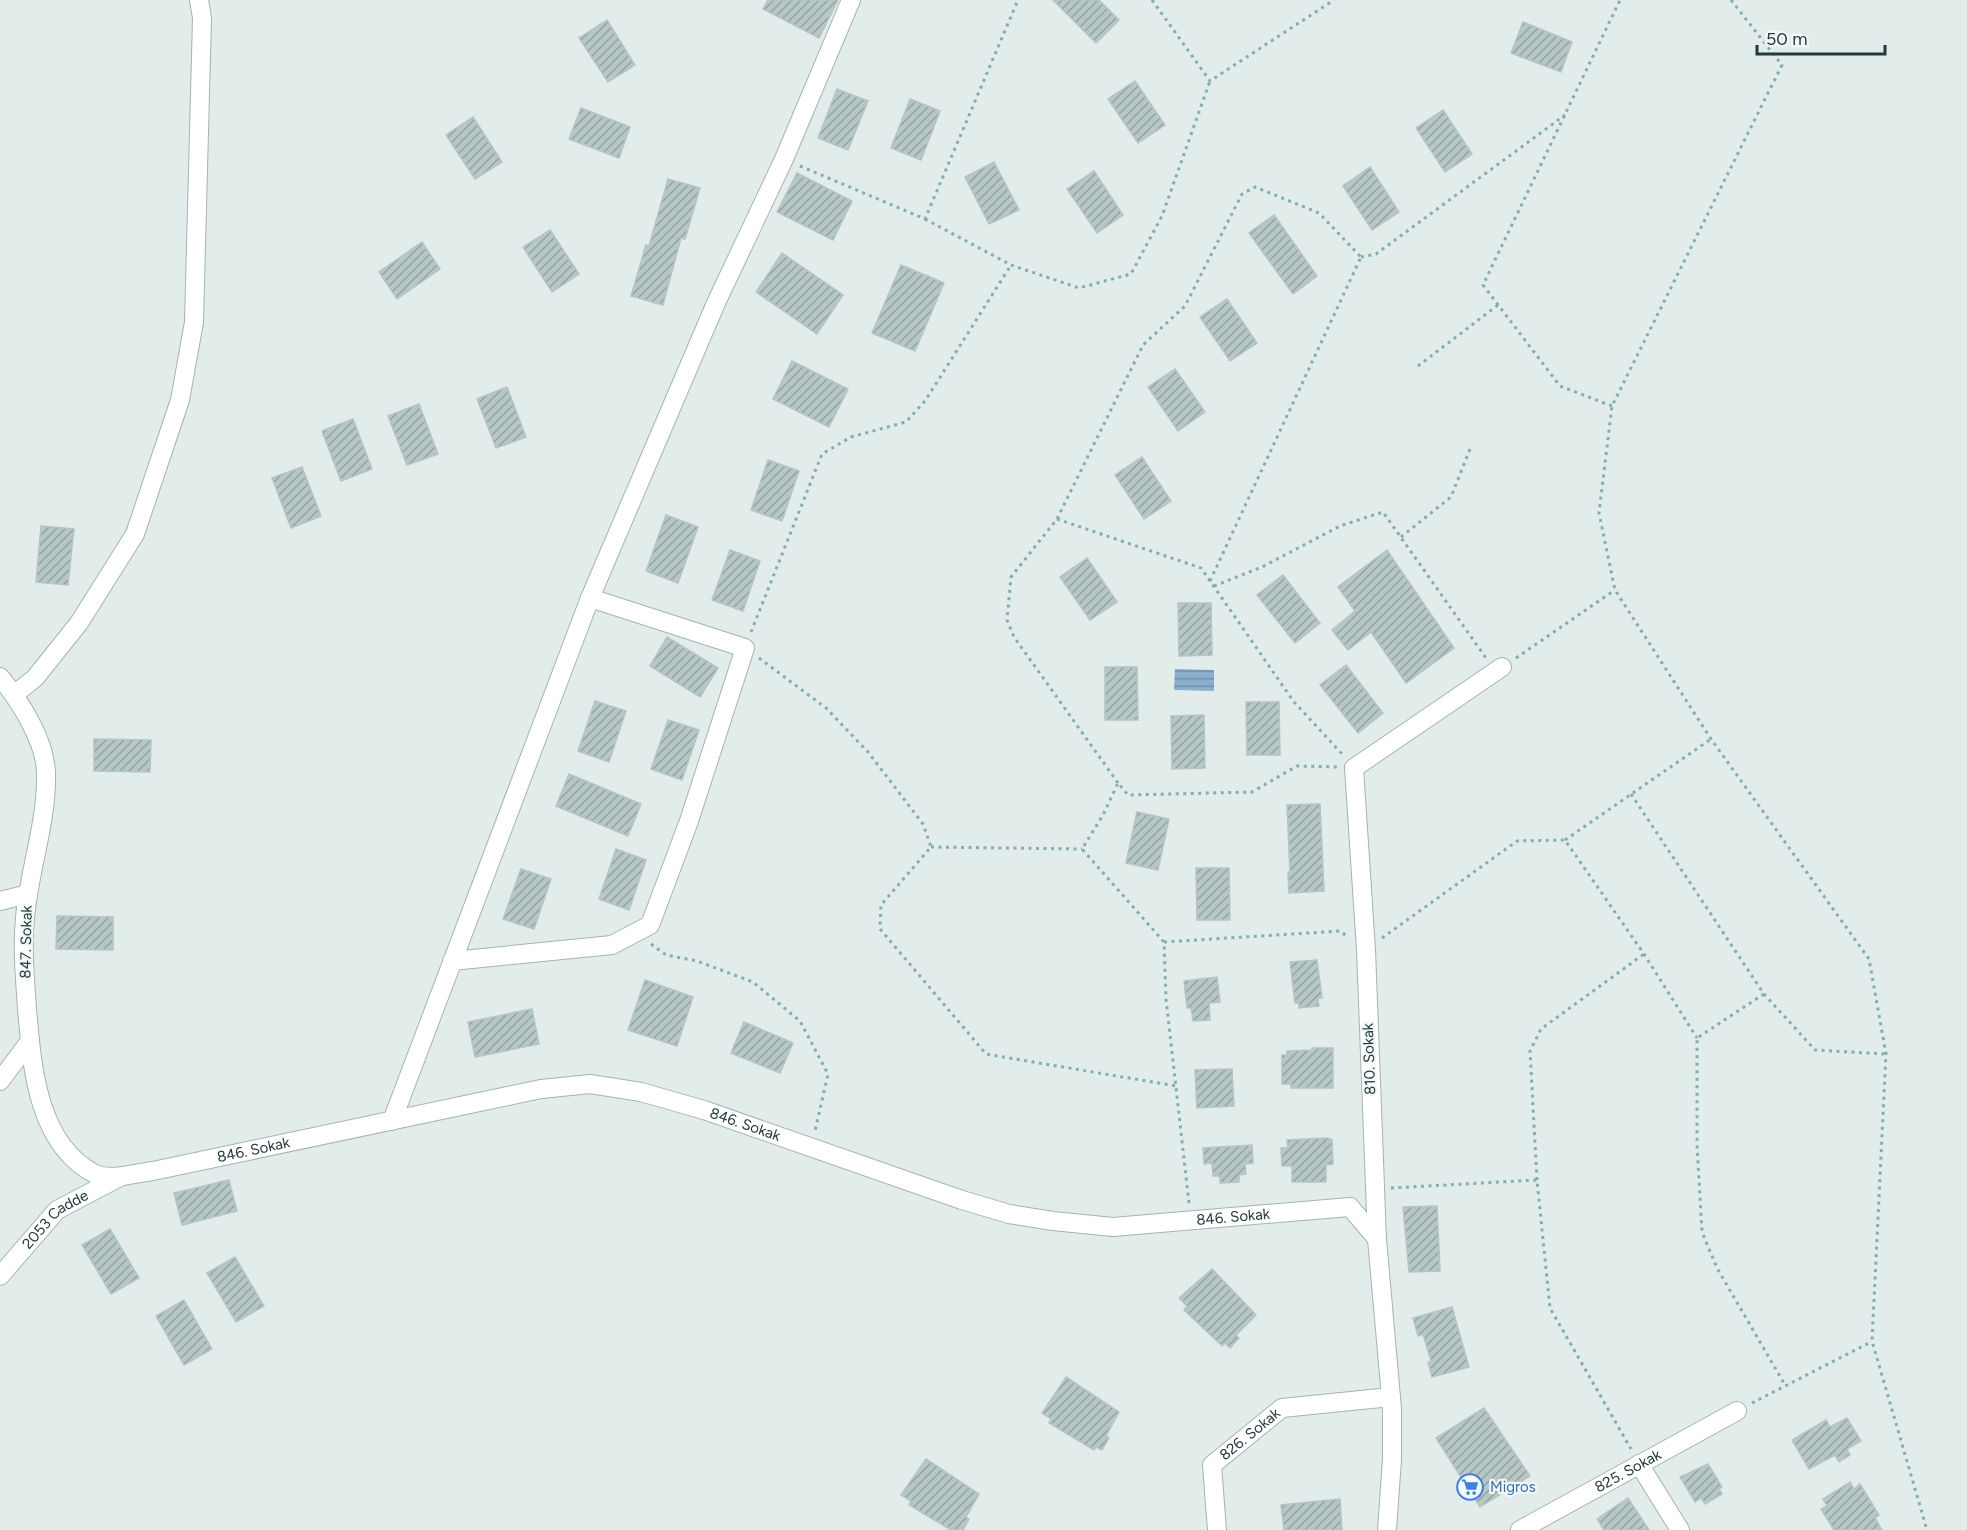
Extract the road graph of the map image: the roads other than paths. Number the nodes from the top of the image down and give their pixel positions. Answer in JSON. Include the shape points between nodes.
{"nodes":[{"id":1,"x":199,"y":0,"type":"edge"},
{"id":2,"x":851,"y":0,"type":"edge"},
{"id":3,"x":590,"y":598,"type":"junction"},
{"id":4,"x":1499,"y":669,"type":"road end"},
{"id":5,"x":0,"y":677,"type":"edge"},
{"id":6,"x":15,"y":694,"type":"junction"},
{"id":7,"x":28,"y":894,"type":"junction"},
{"id":8,"x":0,"y":902,"type":"edge"},
{"id":9,"x":452,"y":961,"type":"junction"},
{"id":10,"x":30,"y":1041,"type":"junction"},
{"id":11,"x":0,"y":1081,"type":"edge"},
{"id":12,"x":392,"y":1120,"type":"junction"},
{"id":13,"x":97,"y":1175,"type":"joint"},
{"id":14,"x":122,"y":1176,"type":"junction"},
{"id":15,"x":1377,"y":1239,"type":"junction"},
{"id":16,"x":0,"y":1276,"type":"edge"},
{"id":17,"x":1391,"y":1397,"type":"junction"},
{"id":18,"x":1737,"y":1412,"type":"road end"},
{"id":19,"x":1639,"y":1464,"type":"junction"},
{"id":20,"x":1217,"y":1530,"type":"edge"},
{"id":21,"x":1387,"y":1530,"type":"edge"},
{"id":22,"x":1520,"y":1530,"type":"edge"},
{"id":23,"x":1680,"y":1530,"type":"edge"}],
"edges":[{"from":1,"to":6,"type":"street","via":[[202,18],[196,296],[180,400],[135,534],[79,623],[35,678]]},
{"from":2,"to":3,"type":"street"},
{"from":3,"to":9,"type":"street"},
{"from":3,"to":9,"type":"street","via":[[745,648],[650,926],[612,945]]},
{"from":4,"to":15,"type":"street","name":"810. Sokak","via":[[1354,768],[1366,950]]},
{"from":5,"to":6,"type":"street","name":"847. Sokak"},
{"from":6,"to":7,"type":"street","name":"847. Sokak","via":[[35,733],[47,772],[42,826]]},
{"from":7,"to":8,"type":"street"},
{"from":7,"to":10,"type":"street","name":"847. Sokak","via":[[23,958]]},
{"from":9,"to":12,"type":"street"},
{"from":10,"to":11,"type":"street"},
{"from":10,"to":13,"type":"street","name":"847. Sokak","via":[[46,1117],[61,1144]]},
{"from":12,"to":14,"type":"street","name":"846. Sokak"},
{"from":12,"to":15,"type":"street","name":"846. Sokak","via":[[541,1089],[590,1084],[673,1101],[1009,1214],[1113,1227],[1350,1207]]},
{"from":13,"to":14,"type":"street","name":"846. Sokak"},
{"from":14,"to":16,"type":"street","name":"2053 Cadde","via":[[57,1210]]},
{"from":15,"to":17,"type":"street","name":"810. Sokak"},
{"from":17,"to":20,"type":"street","name":"826. Sokak","via":[[1282,1408],[1212,1465]]},
{"from":17,"to":21,"type":"street","name":"810. Sokak"},
{"from":18,"to":19,"type":"street","name":"825. Sokak"},
{"from":19,"to":22,"type":"street","name":"825. Sokak"},
{"from":19,"to":23,"type":"street"}]}
